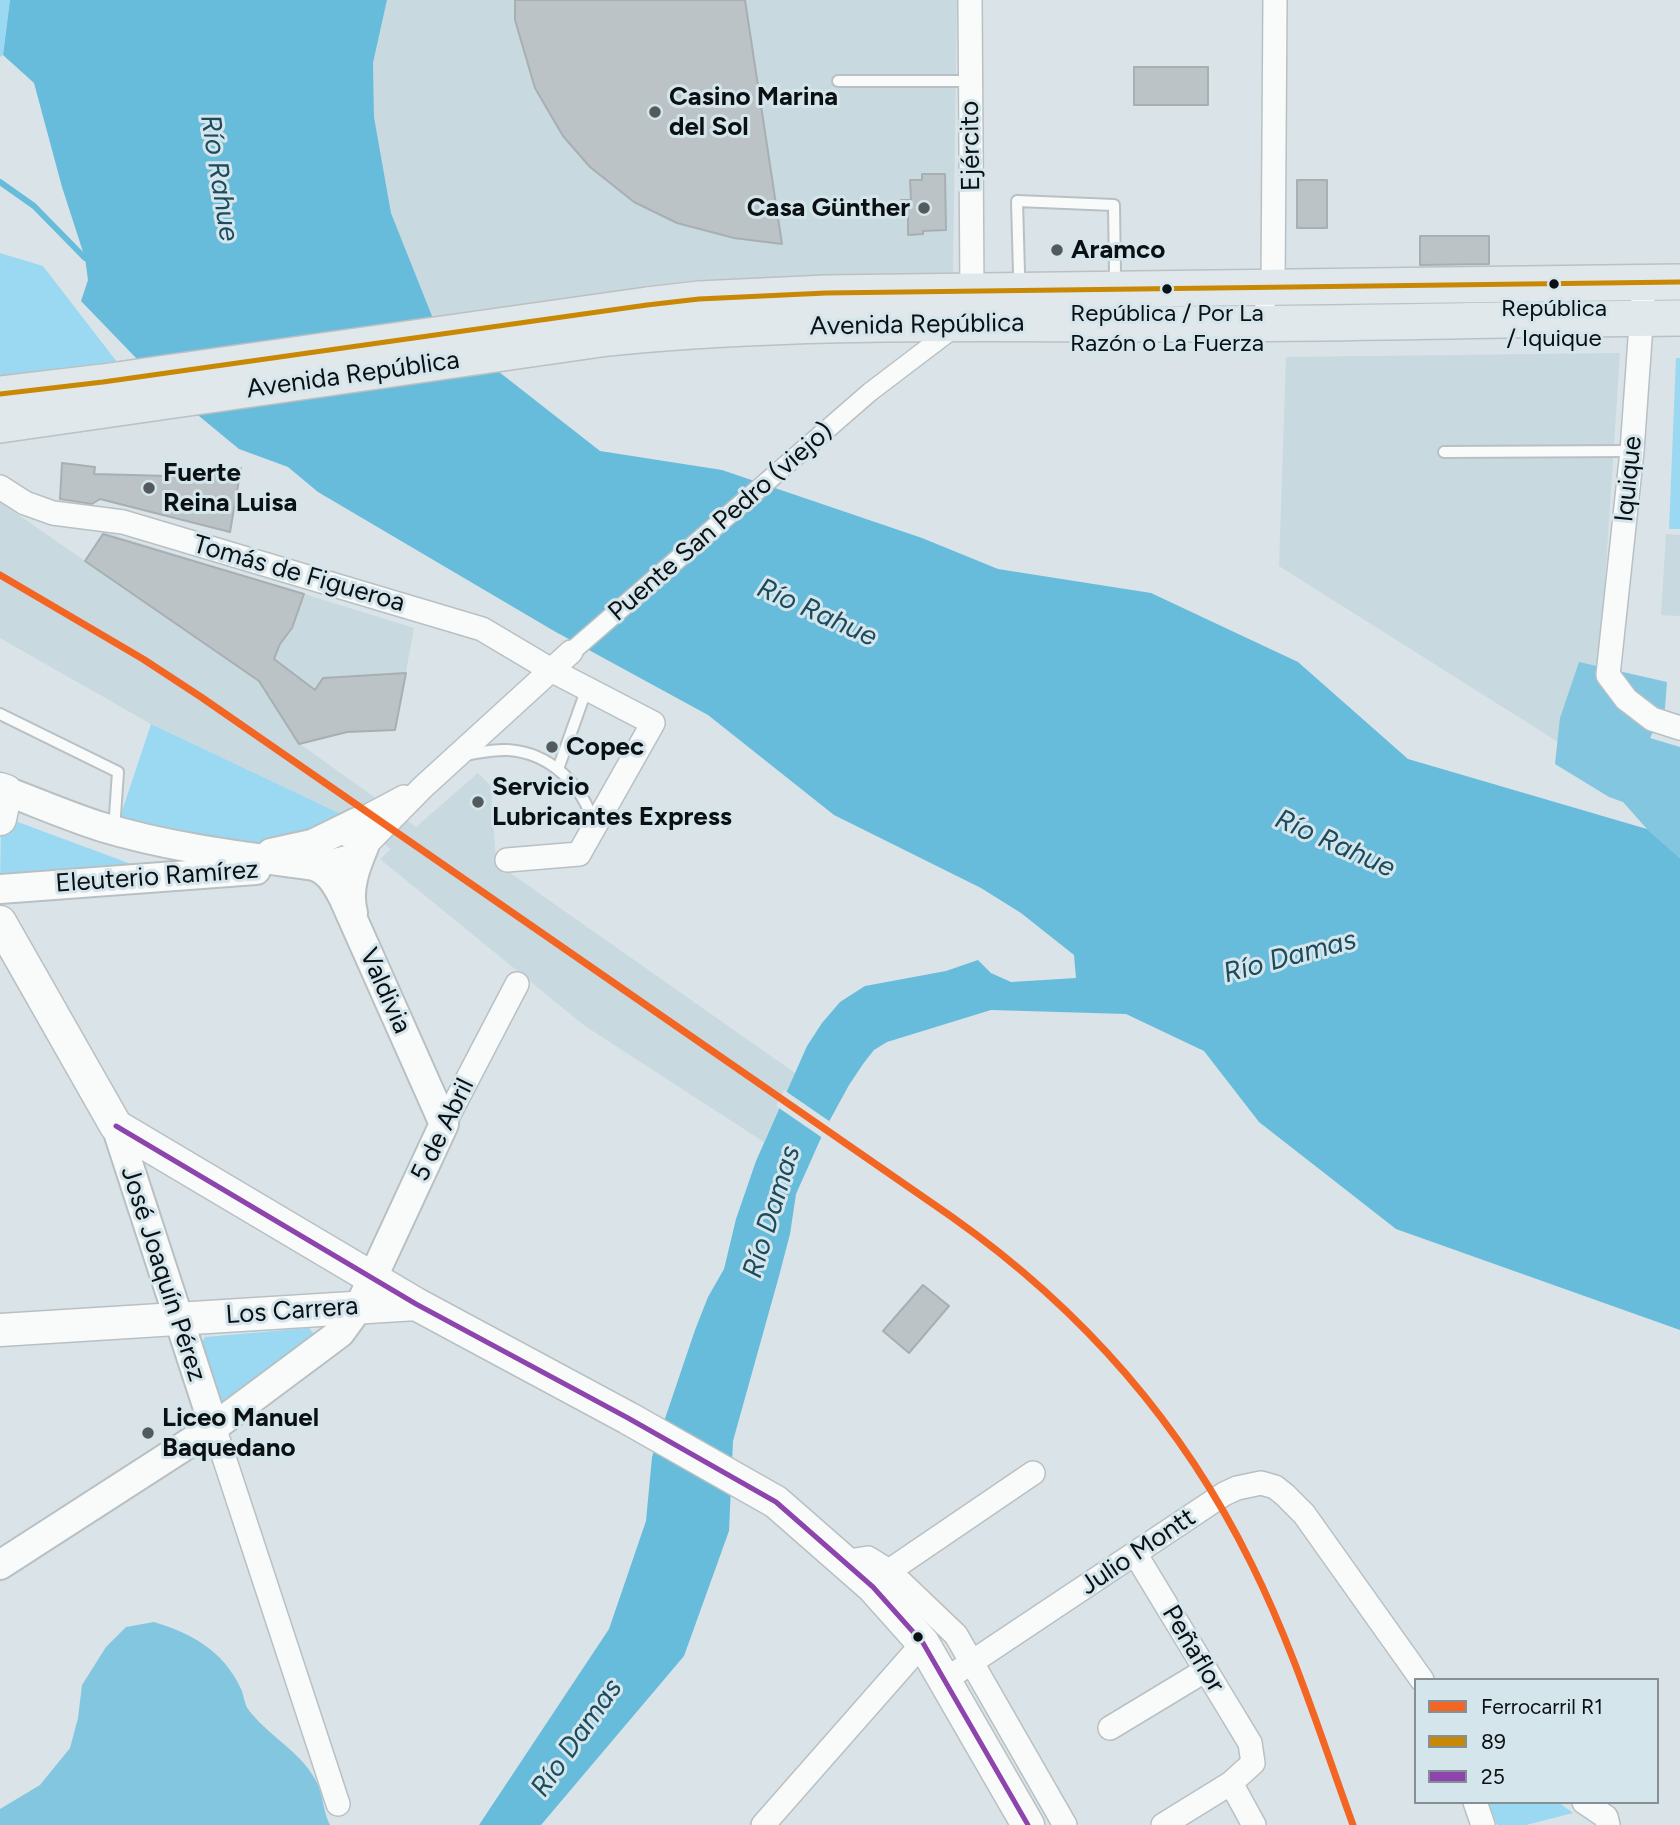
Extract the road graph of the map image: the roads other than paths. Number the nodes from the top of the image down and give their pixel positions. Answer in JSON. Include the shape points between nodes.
{"nodes":[{"id":1,"x":970,"y":0,"type":"edge"},
{"id":2,"x":1275,"y":0,"type":"edge"},
{"id":3,"x":838,"y":81,"type":"dead end"},
{"id":4,"x":970,"y":81,"type":"junction"},
{"id":5,"x":1032,"y":273,"type":"dead end"},
{"id":6,"x":1102,"y":274,"type":"dead end"},
{"id":7,"x":1124,"y":282,"type":"junction"},
{"id":8,"x":1680,"y":282,"type":"edge"},
{"id":9,"x":1644,"y":283,"type":"junction"},
{"id":10,"x":1273,"y":287,"type":"junction"},
{"id":11,"x":988,"y":295,"type":"junction"},
{"id":12,"x":1643,"y":318,"type":"junction"},
{"id":13,"x":1680,"y":318,"type":"edge"},
{"id":14,"x":1247,"y":324,"type":"junction"},
{"id":15,"x":553,"y":332,"type":"junction"},
{"id":16,"x":0,"y":394,"type":"edge"},
{"id":17,"x":0,"y":425,"type":"edge"},
{"id":18,"x":1632,"y":451,"type":"junction"},
{"id":19,"x":1444,"y":452,"type":"dead end"},
{"id":20,"x":0,"y":487,"type":"edge"},
{"id":21,"x":571,"y":652,"type":"joint"},
{"id":22,"x":551,"y":670,"type":"junction"},
{"id":23,"x":587,"y":688,"type":"junction"},
{"id":24,"x":0,"y":713,"type":"edge"},
{"id":25,"x":1680,"y":728,"type":"edge"},
{"id":26,"x":457,"y":756,"type":"junction"},
{"id":27,"x":558,"y":769,"type":"junction"},
{"id":28,"x":2,"y":800,"type":"edge"},
{"id":29,"x":595,"y":827,"type":"junction"},
{"id":30,"x":114,"y":830,"type":"junction"},
{"id":31,"x":360,"y":834,"type":"junction"},
{"id":32,"x":216,"y":852,"type":"junction"},
{"id":33,"x":507,"y":860,"type":"dead end"},
{"id":34,"x":314,"y":866,"type":"junction"},
{"id":35,"x":110,"y":879,"type":"junction"},
{"id":36,"x":338,"y":887,"type":"junction"},
{"id":37,"x":0,"y":889,"type":"edge"},
{"id":38,"x":0,"y":922,"type":"edge"},
{"id":39,"x":355,"y":923,"type":"junction"},
{"id":40,"x":517,"y":984,"type":"dead end"},
{"id":41,"x":444,"y":1124,"type":"junction"},
{"id":42,"x":116,"y":1126,"type":"junction"},
{"id":43,"x":372,"y":1277,"type":"junction"},
{"id":44,"x":416,"y":1304,"type":"junction"},
{"id":45,"x":359,"y":1307,"type":"junction"},
{"id":46,"x":177,"y":1319,"type":"junction"},
{"id":47,"x":0,"y":1330,"type":"edge"},
{"id":48,"x":214,"y":1427,"type":"junction"},
{"id":49,"x":1033,"y":1474,"type":"dead end"},
{"id":50,"x":1136,"y":1555,"type":"junction"},
{"id":51,"x":0,"y":1565,"type":"edge"},
{"id":52,"x":849,"y":1565,"type":"junction"},
{"id":53,"x":889,"y":1572,"type":"junction"},
{"id":54,"x":923,"y":1643,"type":"junction"},
{"id":55,"x":973,"y":1662,"type":"junction"},
{"id":56,"x":1206,"y":1670,"type":"junction"},
{"id":57,"x":1421,"y":1678,"type":"edge"},
{"id":58,"x":945,"y":1680,"type":"junction"},
{"id":59,"x":1110,"y":1728,"type":"dead end"},
{"id":60,"x":1231,"y":1783,"type":"junction"},
{"id":61,"x":338,"y":1804,"type":"dead end"},
{"id":62,"x":1476,"y":1804,"type":"edge"},
{"id":63,"x":1587,"y":1804,"type":"edge"},
{"id":64,"x":763,"y":1825,"type":"edge"},
{"id":65,"x":1028,"y":1825,"type":"edge"},
{"id":66,"x":1065,"y":1825,"type":"edge"},
{"id":67,"x":1163,"y":1825,"type":"edge"},
{"id":68,"x":1254,"y":1825,"type":"edge"},
{"id":69,"x":1483,"y":1825,"type":"edge"},
{"id":70,"x":1608,"y":1825,"type":"edge"}],
"edges":[{"from":1,"to":4,"type":"street","name":"Ejército"},
{"from":2,"to":10,"type":"street"},
{"from":3,"to":4,"type":"lane"},
{"from":4,"to":11,"type":"street","name":"Ejército"},
{"from":5,"to":11,"type":"lane"},
{"from":6,"to":7,"type":"lane"},
{"from":7,"to":10,"type":"main road","name":"Avenida República"},
{"from":7,"to":11,"type":"main road","name":"Avenida República"},
{"from":7,"to":11,"type":"lane","via":[[1114,205],[1017,201]]},
{"from":8,"to":9,"type":"main road","name":"Avenida República"},
{"from":9,"to":10,"type":"main road","name":"Avenida República"},
{"from":9,"to":12,"type":"street","name":"Iquique"},
{"from":10,"to":14,"type":"street"},
{"from":11,"to":14,"type":"main road","name":"Avenida República"},
{"from":11,"to":15,"type":"main road","name":"Avenida República","via":[[704,330],[608,338]]},
{"from":11,"to":21,"type":"street","name":"Puente San Pedro (viejo)"},
{"from":12,"to":13,"type":"main road","name":"Avenida República"},
{"from":12,"to":14,"type":"main road","name":"Avenida República"},
{"from":12,"to":18,"type":"street","name":"Iquique"},
{"from":15,"to":16,"type":"main road","name":"Avenida República"},
{"from":15,"to":17,"type":"main road","name":"Avenida República","via":[[160,402]]},
{"from":18,"to":19,"type":"lane"},
{"from":18,"to":25,"type":"street","name":"Iquique","via":[[1608,675],[1626,699],[1652,719]]},
{"from":20,"to":22,"type":"street","name":"Tomás de Figueroa","via":[[24,503],[52,513],[123,522],[482,629]]},
{"from":21,"to":22,"type":"street"},
{"from":22,"to":23,"type":"street","name":"Tomás de Figueroa"},
{"from":22,"to":26,"type":"street"},
{"from":23,"to":27,"type":"lane"},
{"from":23,"to":29,"type":"street","name":"Tomás de Figueroa","via":[[653,723]]},
{"from":24,"to":30,"type":"lane","via":[[118,772]]},
{"from":26,"to":27,"type":"lane","via":[[519,751]]},
{"from":26,"to":31,"type":"street"},
{"from":27,"to":29,"type":"lane","via":[[585,801]]},
{"from":28,"to":30,"type":"street"},
{"from":29,"to":33,"type":"street","via":[[579,854]]},
{"from":30,"to":32,"type":"street"},
{"from":31,"to":32,"type":"street","via":[[261,854]]},
{"from":31,"to":34,"type":"street"},
{"from":31,"to":39,"type":"street","via":[[351,891]]},
{"from":32,"to":34,"type":"street"},
{"from":34,"to":35,"type":"street","name":"Eleuterio Ramírez"},
{"from":34,"to":36,"type":"street","name":"Valdivia"},
{"from":35,"to":36,"type":"street","via":[[152,887],[310,878]]},
{"from":35,"to":37,"type":"street","name":"Eleuterio Ramírez"},
{"from":36,"to":39,"type":"street","name":"Valdivia"},
{"from":38,"to":42,"type":"main road","name":"José Joaquín Pérez"},
{"from":39,"to":41,"type":"street","name":"Valdivia"},
{"from":40,"to":41,"type":"street","name":"5 de Abril"},
{"from":41,"to":43,"type":"street","name":"5 de Abril"},
{"from":42,"to":43,"type":"main road"},
{"from":42,"to":46,"type":"street","name":"José Joaquín Pérez"},
{"from":43,"to":44,"type":"main road"},
{"from":43,"to":45,"type":"street","name":"5 de Abril"},
{"from":44,"to":45,"type":"main road","name":"Los Carrera"},
{"from":44,"to":52,"type":"main road","via":[[776,1502]]},
{"from":45,"to":46,"type":"main road","name":"Los Carrera"},
{"from":45,"to":48,"type":"street","name":"5 de Abril","via":[[340,1333]]},
{"from":46,"to":47,"type":"main road","name":"Los Carrera"},
{"from":46,"to":48,"type":"street","name":"José Joaquín Pérez"},
{"from":48,"to":51,"type":"street","name":"5 de Abril"},
{"from":48,"to":61,"type":"street","name":"José Joaquín Pérez"},
{"from":49,"to":53,"type":"street"},
{"from":50,"to":55,"type":"street","name":"Julio Montt"},
{"from":50,"to":56,"type":"street","name":"Peñaflor"},
{"from":50,"to":57,"type":"street","name":"Julio Montt","via":[[1237,1488],[1261,1483],[1275,1487],[1304,1514]]},
{"from":52,"to":53,"type":"street","via":[[867,1558]]},
{"from":52,"to":54,"type":"main road"},
{"from":53,"to":55,"type":"street","via":[[956,1635]]},
{"from":54,"to":58,"type":"main road"},
{"from":54,"to":64,"type":"street"},
{"from":55,"to":58,"type":"street","name":"Julio Montt"},
{"from":55,"to":66,"type":"street"},
{"from":56,"to":59,"type":"street"},
{"from":56,"to":60,"type":"street","name":"Peñaflor","via":[[1250,1743],[1253,1763]]},
{"from":58,"to":65,"type":"main road"},
{"from":60,"to":67,"type":"street"},
{"from":60,"to":68,"type":"street"},
{"from":62,"to":69,"type":"street"},
{"from":63,"to":70,"type":"street","via":[[1606,1817]]}]}
